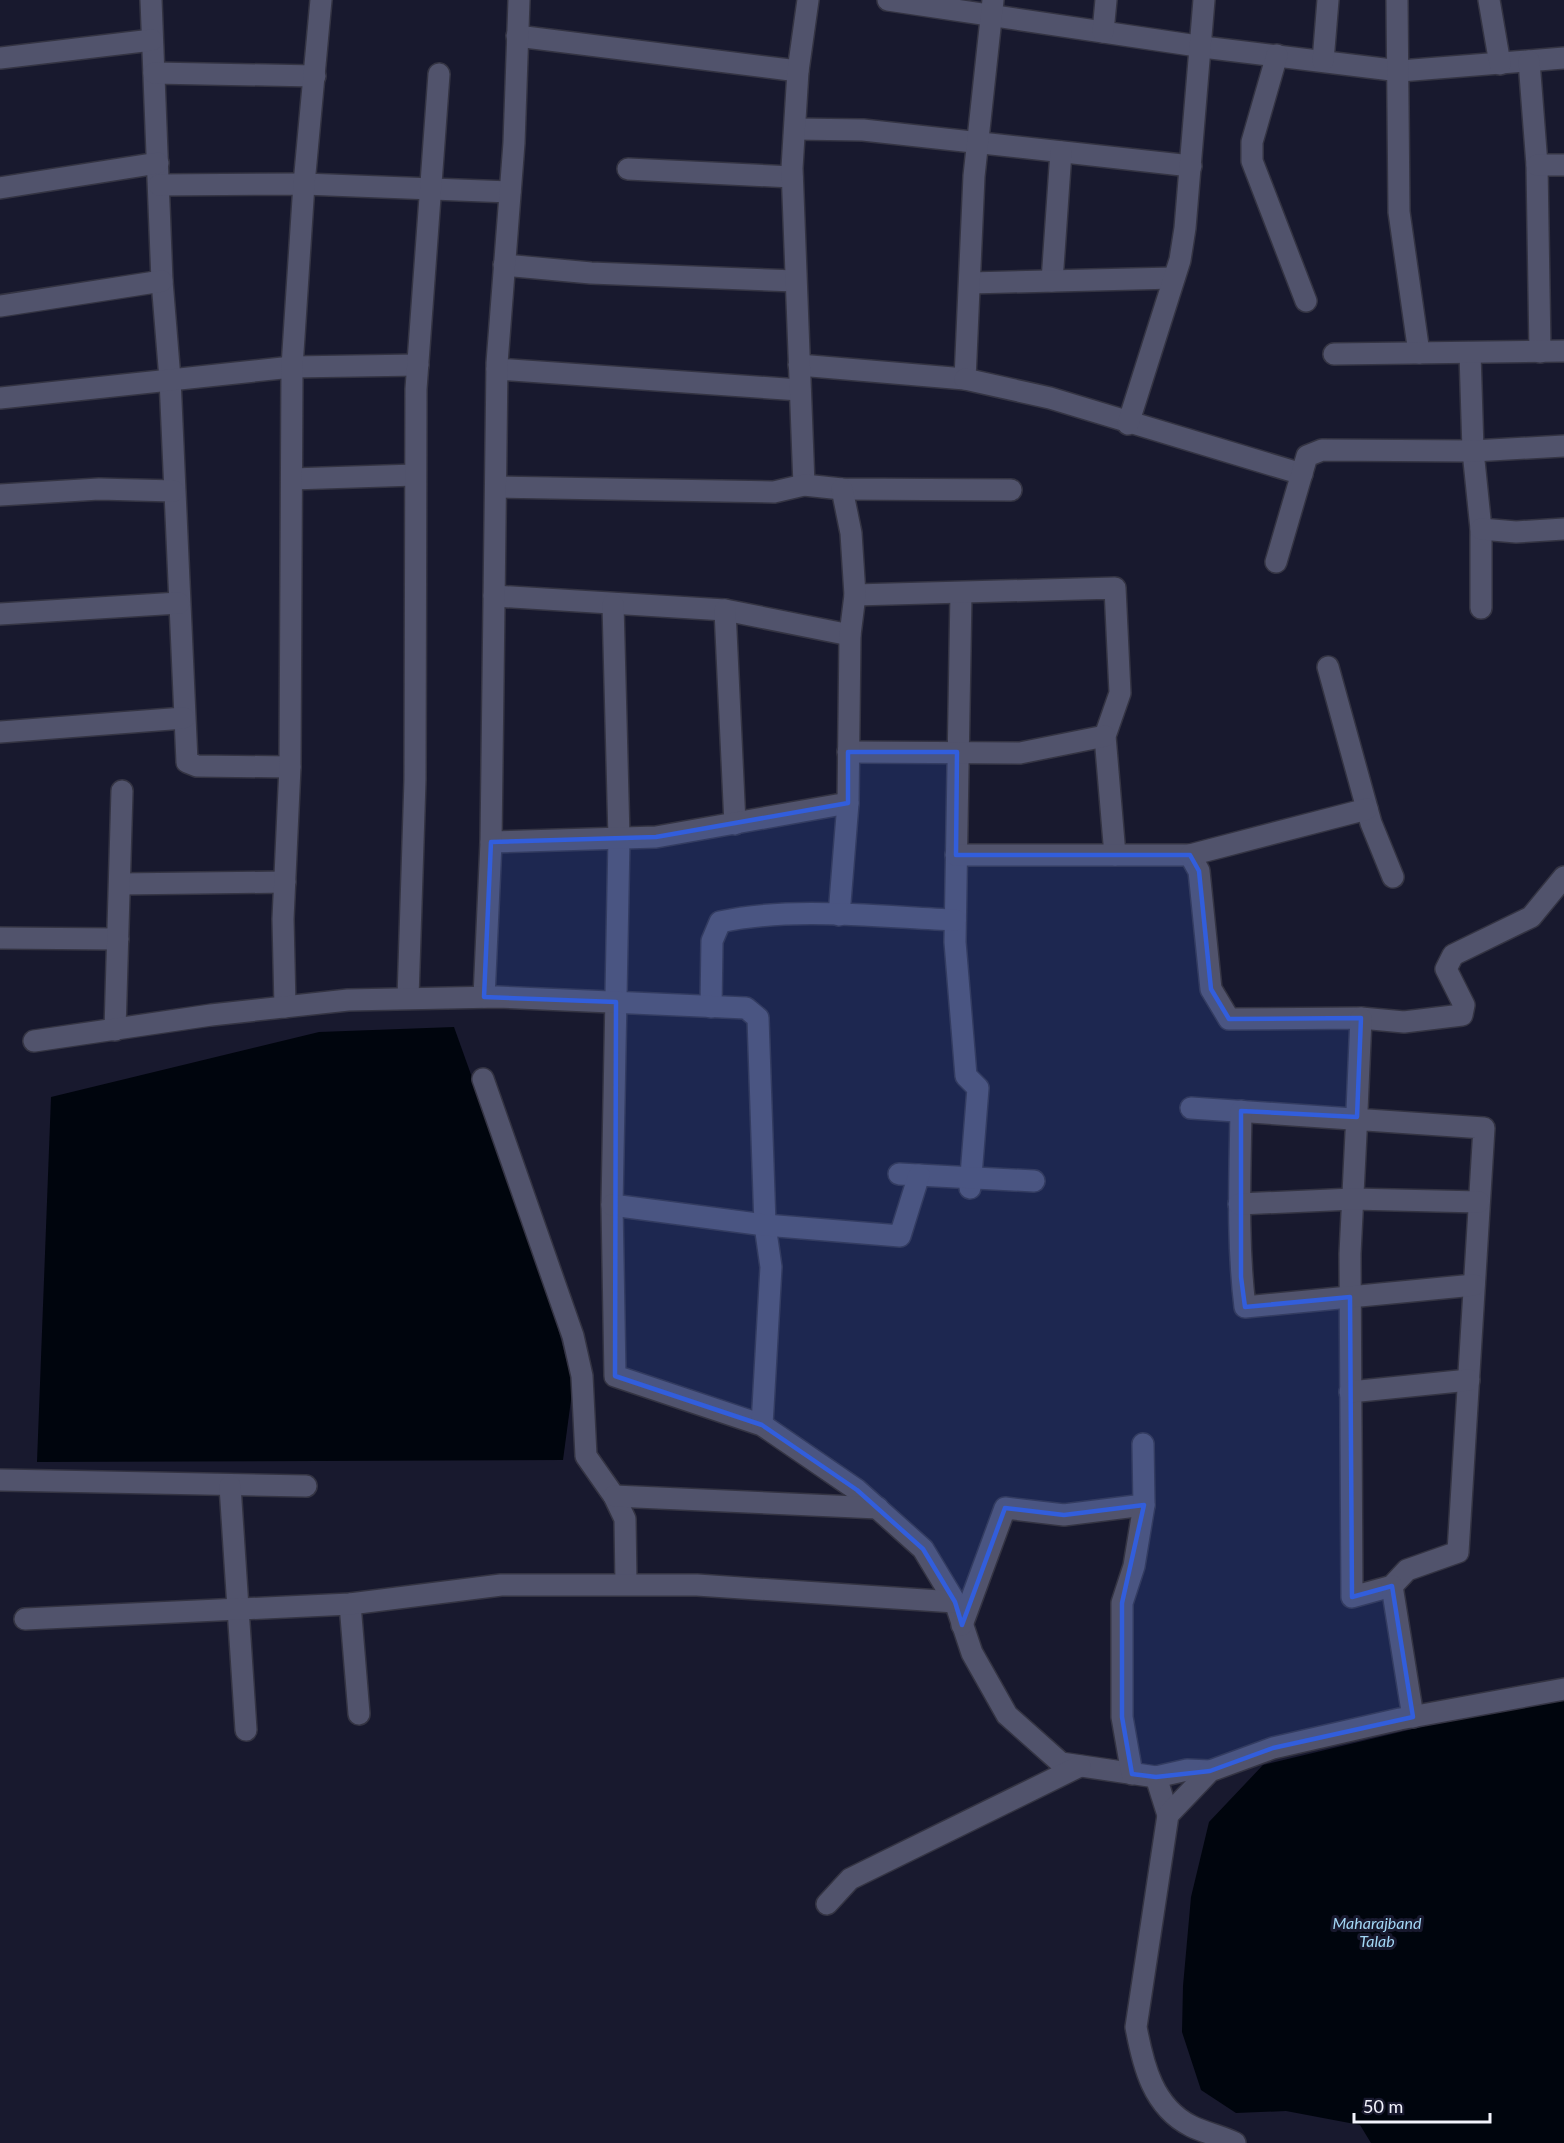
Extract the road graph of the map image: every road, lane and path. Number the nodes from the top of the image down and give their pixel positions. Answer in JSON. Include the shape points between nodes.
{"nodes":[{"id":1,"x":151,"y":0,"type":"edge"},
{"id":2,"x":321,"y":0,"type":"edge"},
{"id":3,"x":519,"y":0,"type":"edge"},
{"id":4,"x":808,"y":0,"type":"edge"},
{"id":5,"x":893,"y":0,"type":"edge"},
{"id":6,"x":1106,"y":0,"type":"edge"},
{"id":7,"x":1204,"y":0,"type":"edge"},
{"id":8,"x":1328,"y":0,"type":"edge"},
{"id":9,"x":1397,"y":0,"type":"edge"},
{"id":10,"x":1489,"y":0,"type":"edge"},
{"id":11,"x":992,"y":8,"type":"edge"},
{"id":12,"x":1103,"y":32,"type":"junction"},
{"id":13,"x":518,"y":36,"type":"junction"},
{"id":14,"x":152,"y":40,"type":"junction"},
{"id":15,"x":1201,"y":46,"type":"junction"},
{"id":16,"x":1278,"y":55,"type":"junction"},
{"id":17,"x":0,"y":58,"type":"edge"},
{"id":18,"x":1564,"y":58,"type":"edge"},
{"id":19,"x":1323,"y":61,"type":"junction"},
{"id":20,"x":1529,"y":61,"type":"junction"},
{"id":21,"x":1500,"y":64,"type":"junction"},
{"id":22,"x":798,"y":71,"type":"junction"},
{"id":23,"x":1400,"y":71,"type":"junction"},
{"id":24,"x":154,"y":73,"type":"junction"},
{"id":25,"x":439,"y":74,"type":"dead end"},
{"id":26,"x":315,"y":76,"type":"junction"},
{"id":27,"x":795,"y":129,"type":"junction"},
{"id":28,"x":978,"y":144,"type":"junction"},
{"id":29,"x":1061,"y":152,"type":"junction"},
{"id":30,"x":158,"y":163,"type":"junction"},
{"id":31,"x":1537,"y":165,"type":"junction"},
{"id":32,"x":1564,"y":165,"type":"edge"},
{"id":33,"x":1191,"y":166,"type":"junction"},
{"id":34,"x":628,"y":169,"type":"dead end"},
{"id":35,"x":792,"y":177,"type":"junction"},
{"id":36,"x":303,"y":184,"type":"junction"},
{"id":37,"x":159,"y":185,"type":"junction"},
{"id":38,"x":0,"y":188,"type":"edge"},
{"id":39,"x":431,"y":188,"type":"junction"},
{"id":40,"x":510,"y":192,"type":"junction"},
{"id":41,"x":504,"y":265,"type":"junction"},
{"id":42,"x":1174,"y":278,"type":"junction"},
{"id":43,"x":162,"y":281,"type":"junction"},
{"id":44,"x":795,"y":281,"type":"junction"},
{"id":45,"x":1052,"y":281,"type":"junction"},
{"id":46,"x":970,"y":283,"type":"junction"},
{"id":47,"x":1306,"y":302,"type":"dead end"},
{"id":48,"x":0,"y":306,"type":"edge"},
{"id":49,"x":1564,"y":351,"type":"edge"},
{"id":50,"x":1540,"y":352,"type":"junction"},
{"id":51,"x":1419,"y":353,"type":"junction"},
{"id":52,"x":1470,"y":353,"type":"junction"},
{"id":53,"x":1334,"y":354,"type":"dead end"},
{"id":54,"x":418,"y":364,"type":"junction"},
{"id":55,"x":799,"y":365,"type":"junction"},
{"id":56,"x":292,"y":368,"type":"junction"},
{"id":57,"x":497,"y":369,"type":"junction"},
{"id":58,"x":170,"y":379,"type":"junction"},
{"id":59,"x":965,"y":379,"type":"junction"},
{"id":60,"x":800,"y":390,"type":"junction"},
{"id":61,"x":0,"y":398,"type":"edge"},
{"id":62,"x":1128,"y":424,"type":"junction"},
{"id":63,"x":1564,"y":446,"type":"edge"},
{"id":64,"x":1473,"y":451,"type":"junction"},
{"id":65,"x":1302,"y":474,"type":"junction"},
{"id":66,"x":415,"y":475,"type":"junction"},
{"id":67,"x":292,"y":479,"type":"junction"},
{"id":68,"x":804,"y":486,"type":"junction"},
{"id":69,"x":496,"y":487,"type":"junction"},
{"id":70,"x":842,"y":489,"type":"junction"},
{"id":71,"x":1011,"y":490,"type":"dead end"},
{"id":72,"x":174,"y":491,"type":"junction"},
{"id":73,"x":0,"y":495,"type":"edge"},
{"id":74,"x":1482,"y":529,"type":"junction"},
{"id":75,"x":1564,"y":529,"type":"edge"},
{"id":76,"x":1276,"y":562,"type":"dead end"},
{"id":77,"x":961,"y":592,"type":"junction"},
{"id":78,"x":855,"y":595,"type":"junction"},
{"id":79,"x":494,"y":596,"type":"junction"},
{"id":80,"x":179,"y":603,"type":"junction"},
{"id":81,"x":613,"y":604,"type":"junction"},
{"id":82,"x":1481,"y":608,"type":"dead end"},
{"id":83,"x":725,"y":610,"type":"junction"},
{"id":84,"x":0,"y":614,"type":"edge"},
{"id":85,"x":850,"y":635,"type":"junction"},
{"id":86,"x":1328,"y":666,"type":"dead end"},
{"id":87,"x":184,"y":717,"type":"junction"},
{"id":88,"x":0,"y":732,"type":"edge"},
{"id":89,"x":1105,"y":736,"type":"junction"},
{"id":90,"x":848,"y":752,"type":"junction"},
{"id":91,"x":957,"y":752,"type":"junction"},
{"id":92,"x":290,"y":767,"type":"junction"},
{"id":93,"x":122,"y":791,"type":"dead end"},
{"id":94,"x":848,"y":803,"type":"junction"},
{"id":95,"x":1367,"y":808,"type":"junction"},
{"id":96,"x":735,"y":824,"type":"junction"},
{"id":97,"x":619,"y":838,"type":"junction"},
{"id":98,"x":491,"y":842,"type":"junction"},
{"id":99,"x":956,"y":855,"type":"junction"},
{"id":100,"x":1115,"y":855,"type":"junction"},
{"id":101,"x":1190,"y":855,"type":"junction"},
{"id":102,"x":1393,"y":877,"type":"dead end"},
{"id":103,"x":1564,"y":877,"type":"edge"},
{"id":104,"x":285,"y":882,"type":"junction"},
{"id":105,"x":120,"y":884,"type":"junction"},
{"id":106,"x":839,"y":915,"type":"junction"},
{"id":107,"x":955,"y":920,"type":"junction"},
{"id":108,"x":0,"y":938,"type":"edge"},
{"id":109,"x":118,"y":939,"type":"junction"},
{"id":110,"x":484,"y":997,"type":"junction"},
{"id":111,"x":408,"y":998,"type":"junction"},
{"id":112,"x":616,"y":1002,"type":"junction"},
{"id":113,"x":711,"y":1006,"type":"junction"},
{"id":114,"x":285,"y":1007,"type":"junction"},
{"id":115,"x":1361,"y":1018,"type":"junction"},
{"id":116,"x":115,"y":1030,"type":"junction"},
{"id":117,"x":34,"y":1041,"type":"dead end"},
{"id":118,"x":483,"y":1079,"type":"dead end"},
{"id":119,"x":1191,"y":1108,"type":"dead end"},
{"id":120,"x":1241,"y":1111,"type":"junction"},
{"id":121,"x":1357,"y":1117,"type":"junction"},
{"id":122,"x":1034,"y":1181,"type":"dead end"},
{"id":123,"x":971,"y":1182,"type":"junction"},
{"id":124,"x":1353,"y":1199,"type":"junction"},
{"id":125,"x":1479,"y":1202,"type":"junction"},
{"id":126,"x":1239,"y":1204,"type":"junction"},
{"id":127,"x":612,"y":1205,"type":"junction"},
{"id":128,"x":765,"y":1226,"type":"junction"},
{"id":129,"x":1474,"y":1285,"type":"junction"},
{"id":130,"x":1350,"y":1297,"type":"junction"},
{"id":131,"x":1469,"y":1380,"type":"junction"},
{"id":132,"x":1350,"y":1392,"type":"junction"},
{"id":133,"x":762,"y":1425,"type":"junction"},
{"id":134,"x":1143,"y":1444,"type":"dead end"},
{"id":135,"x":0,"y":1480,"type":"edge"},
{"id":136,"x":230,"y":1486,"type":"junction"},
{"id":137,"x":306,"y":1486,"type":"dead end"},
{"id":138,"x":614,"y":1496,"type":"junction"},
{"id":139,"x":1144,"y":1505,"type":"junction"},
{"id":140,"x":878,"y":1508,"type":"junction"},
{"id":141,"x":626,"y":1583,"type":"junction"},
{"id":142,"x":1392,"y":1586,"type":"junction"},
{"id":143,"x":955,"y":1602,"type":"junction"},
{"id":144,"x":350,"y":1604,"type":"junction"},
{"id":145,"x":239,"y":1609,"type":"junction"},
{"id":146,"x":26,"y":1619,"type":"dead end"},
{"id":147,"x":962,"y":1625,"type":"junction"},
{"id":148,"x":1564,"y":1689,"type":"edge"},
{"id":149,"x":359,"y":1714,"type":"dead end"},
{"id":150,"x":1413,"y":1717,"type":"junction"},
{"id":151,"x":246,"y":1730,"type":"dead end"},
{"id":152,"x":1080,"y":1766,"type":"junction"},
{"id":153,"x":1210,"y":1771,"type":"junction"},
{"id":154,"x":1132,"y":1774,"type":"junction"},
{"id":155,"x":1156,"y":1777,"type":"junction"},
{"id":156,"x":1168,"y":1815,"type":"junction"},
{"id":157,"x":827,"y":1904,"type":"dead end"},
{"id":158,"x":1235,"y":2143,"type":"edge"}],
"edges":[{"from":1,"to":14,"type":"street"},
{"from":2,"to":26,"type":"street"},
{"from":3,"to":13,"type":"street"},
{"from":4,"to":22,"type":"street"},
{"from":5,"to":11,"type":"street"},
{"from":6,"to":12,"type":"street"},
{"from":7,"to":15,"type":"street"},
{"from":8,"to":19,"type":"street"},
{"from":9,"to":23,"type":"street"},
{"from":10,"to":21,"type":"street"},
{"from":11,"to":12,"type":"street"},
{"from":11,"to":28,"type":"street"},
{"from":12,"to":15,"type":"street"},
{"from":13,"to":22,"type":"street"},
{"from":13,"to":40,"type":"street"},
{"from":14,"to":17,"type":"street"},
{"from":14,"to":24,"type":"street"},
{"from":15,"to":16,"type":"street"},
{"from":15,"to":33,"type":"street"},
{"from":16,"to":19,"type":"street"},
{"from":16,"to":47,"type":"street","via":[[1252,142],[1252,161]]},
{"from":18,"to":20,"type":"street"},
{"from":19,"to":23,"type":"street"},
{"from":20,"to":21,"type":"street"},
{"from":20,"to":31,"type":"street"},
{"from":21,"to":23,"type":"street"},
{"from":22,"to":27,"type":"street"},
{"from":23,"to":51,"type":"street","via":[[1399,212]]},
{"from":24,"to":26,"type":"street"},
{"from":24,"to":30,"type":"street"},
{"from":25,"to":39,"type":"street"},
{"from":26,"to":36,"type":"street"},
{"from":27,"to":28,"type":"street","via":[[863,130]]},
{"from":27,"to":35,"type":"street"},
{"from":28,"to":29,"type":"street"},
{"from":28,"to":46,"type":"street"},
{"from":29,"to":33,"type":"street"},
{"from":29,"to":45,"type":"street"},
{"from":30,"to":37,"type":"street"},
{"from":30,"to":38,"type":"street"},
{"from":31,"to":32,"type":"street"},
{"from":31,"to":50,"type":"street"},
{"from":33,"to":42,"type":"street","via":[[1185,228]]},
{"from":34,"to":35,"type":"street"},
{"from":35,"to":44,"type":"street"},
{"from":36,"to":37,"type":"street"},
{"from":36,"to":39,"type":"street"},
{"from":36,"to":56,"type":"street"},
{"from":37,"to":43,"type":"street"},
{"from":39,"to":40,"type":"street"},
{"from":39,"to":54,"type":"street"},
{"from":40,"to":41,"type":"street"},
{"from":41,"to":44,"type":"street","via":[[591,273]]},
{"from":41,"to":57,"type":"street"},
{"from":42,"to":45,"type":"street"},
{"from":42,"to":62,"type":"street"},
{"from":43,"to":48,"type":"street"},
{"from":43,"to":58,"type":"street"},
{"from":44,"to":55,"type":"street"},
{"from":45,"to":46,"type":"street"},
{"from":46,"to":59,"type":"street"},
{"from":49,"to":50,"type":"street"},
{"from":50,"to":52,"type":"street"},
{"from":51,"to":52,"type":"street"},
{"from":51,"to":53,"type":"street"},
{"from":52,"to":64,"type":"street"},
{"from":54,"to":56,"type":"street"},
{"from":54,"to":66,"type":"street"},
{"from":55,"to":59,"type":"street"},
{"from":55,"to":60,"type":"street"},
{"from":56,"to":58,"type":"street"},
{"from":56,"to":67,"type":"street"},
{"from":57,"to":60,"type":"street"},
{"from":57,"to":69,"type":"street"},
{"from":58,"to":61,"type":"street"},
{"from":58,"to":72,"type":"street"},
{"from":59,"to":62,"type":"street","via":[[1050,398]]},
{"from":60,"to":68,"type":"street"},
{"from":62,"to":65,"type":"street"},
{"from":63,"to":64,"type":"street"},
{"from":64,"to":65,"type":"street","via":[[1322,450],[1307,456]]},
{"from":64,"to":74,"type":"street"},
{"from":65,"to":76,"type":"street"},
{"from":66,"to":67,"type":"street"},
{"from":66,"to":111,"type":"street","via":[[415,780]]},
{"from":67,"to":92,"type":"street"},
{"from":68,"to":69,"type":"street","via":[[774,492]]},
{"from":68,"to":70,"type":"street"},
{"from":69,"to":79,"type":"street"},
{"from":70,"to":71,"type":"street"},
{"from":70,"to":78,"type":"street","via":[[851,533]]},
{"from":72,"to":73,"type":"street","via":[[99,489]]},
{"from":72,"to":80,"type":"street"},
{"from":74,"to":75,"type":"street"},
{"from":74,"to":82,"type":"street"},
{"from":77,"to":78,"type":"street"},
{"from":77,"to":89,"type":"street","via":[[1115,588],[1120,693]]},
{"from":77,"to":91,"type":"street"},
{"from":78,"to":85,"type":"street"},
{"from":79,"to":81,"type":"street"},
{"from":79,"to":98,"type":"street"},
{"from":80,"to":84,"type":"street"},
{"from":80,"to":87,"type":"street"},
{"from":81,"to":83,"type":"street"},
{"from":81,"to":97,"type":"street"},
{"from":83,"to":85,"type":"street"},
{"from":83,"to":96,"type":"street"},
{"from":85,"to":90,"type":"street"},
{"from":86,"to":95,"type":"street"},
{"from":87,"to":88,"type":"street"},
{"from":87,"to":92,"type":"street","via":[[187,762],[197,766]]},
{"from":89,"to":91,"type":"street","via":[[1020,753]]},
{"from":89,"to":100,"type":"street"},
{"from":90,"to":91,"type":"street"},
{"from":90,"to":94,"type":"street"},
{"from":91,"to":99,"type":"street"},
{"from":92,"to":104,"type":"street"},
{"from":93,"to":105,"type":"street"},
{"from":94,"to":96,"type":"street"},
{"from":94,"to":106,"type":"street"},
{"from":95,"to":101,"type":"street"},
{"from":95,"to":102,"type":"street"},
{"from":96,"to":97,"type":"street","via":[[656,837]]},
{"from":97,"to":98,"type":"street"},
{"from":97,"to":112,"type":"street"},
{"from":98,"to":110,"type":"street"},
{"from":99,"to":100,"type":"street"},
{"from":99,"to":107,"type":"street"},
{"from":100,"to":101,"type":"street"},
{"from":101,"to":115,"type":"street","via":[[1199,871],[1211,989],[1229,1019]]},
{"from":103,"to":115,"type":"street","via":[[1531,917],[1453,955],[1446,969],[1464,1005],[1462,1015],[1404,1022]]},
{"from":104,"to":105,"type":"street"},
{"from":104,"to":114,"type":"street"},
{"from":105,"to":109,"type":"street"},
{"from":106,"to":107,"type":"street"},
{"from":106,"to":113,"type":"street","via":[[739,917],[720,922],[712,941]]},
{"from":107,"to":123,"type":"street","via":[[966,1076],[978,1088]]},
{"from":108,"to":109,"type":"street"},
{"from":109,"to":116,"type":"street"},
{"from":110,"to":111,"type":"street"},
{"from":110,"to":112,"type":"street"},
{"from":111,"to":114,"type":"street"},
{"from":112,"to":113,"type":"street"},
{"from":112,"to":127,"type":"street"},
{"from":113,"to":128,"type":"street","via":[[747,1008],[758,1018]]},
{"from":114,"to":116,"type":"street"},
{"from":115,"to":121,"type":"street"},
{"from":116,"to":117,"type":"street"},
{"from":118,"to":138,"type":"street","via":[[573,1336],[582,1376],[586,1456]]},
{"from":119,"to":120,"type":"street"},
{"from":120,"to":121,"type":"street"},
{"from":120,"to":126,"type":"street"},
{"from":121,"to":124,"type":"street"},
{"from":121,"to":125,"type":"street","via":[[1484,1128]]},
{"from":122,"to":123,"type":"street"},
{"from":123,"to":128,"type":"street","via":[[909,1174],[900,1236]]},
{"from":124,"to":125,"type":"street"},
{"from":124,"to":126,"type":"street"},
{"from":124,"to":130,"type":"street"},
{"from":125,"to":129,"type":"street"},
{"from":126,"to":130,"type":"street","via":[[1245,1307]]},
{"from":127,"to":128,"type":"street"},
{"from":127,"to":133,"type":"street","via":[[615,1376]]},
{"from":128,"to":133,"type":"street","via":[[771,1267]]},
{"from":129,"to":130,"type":"street"},
{"from":129,"to":131,"type":"street"},
{"from":130,"to":132,"type":"street"},
{"from":131,"to":132,"type":"street"},
{"from":131,"to":142,"type":"street","via":[[1458,1552],[1407,1570]]},
{"from":132,"to":142,"type":"street","via":[[1352,1597]]},
{"from":133,"to":140,"type":"street","via":[[858,1490]]},
{"from":134,"to":139,"type":"street"},
{"from":135,"to":136,"type":"street"},
{"from":136,"to":137,"type":"street"},
{"from":136,"to":145,"type":"street"},
{"from":138,"to":140,"type":"street"},
{"from":138,"to":141,"type":"street","via":[[625,1519]]},
{"from":139,"to":147,"type":"street","via":[[1064,1515],[1005,1508]]},
{"from":139,"to":154,"type":"street","via":[[1134,1566],[1122,1603],[1122,1717]]},
{"from":140,"to":143,"type":"street","via":[[923,1549]]},
{"from":141,"to":143,"type":"street"},
{"from":141,"to":144,"type":"street","via":[[501,1585]]},
{"from":142,"to":150,"type":"street"},
{"from":143,"to":147,"type":"street"},
{"from":144,"to":145,"type":"street"},
{"from":144,"to":149,"type":"street"},
{"from":145,"to":146,"type":"street"},
{"from":145,"to":151,"type":"street"},
{"from":147,"to":152,"type":"street","via":[[972,1653],[1007,1715],[1061,1763]]},
{"from":148,"to":150,"type":"street"},
{"from":150,"to":153,"type":"street","via":[[1273,1748]]},
{"from":152,"to":154,"type":"street"},
{"from":152,"to":157,"type":"street","via":[[850,1879]]},
{"from":153,"to":155,"type":"street","via":[[1187,1770]]},
{"from":153,"to":156,"type":"street"},
{"from":154,"to":155,"type":"street"},
{"from":155,"to":156,"type":"street"},
{"from":156,"to":158,"type":"street","via":[[1136,2027],[1139,2047],[1158,2097],[1170,2110],[1191,2126]]}]}
